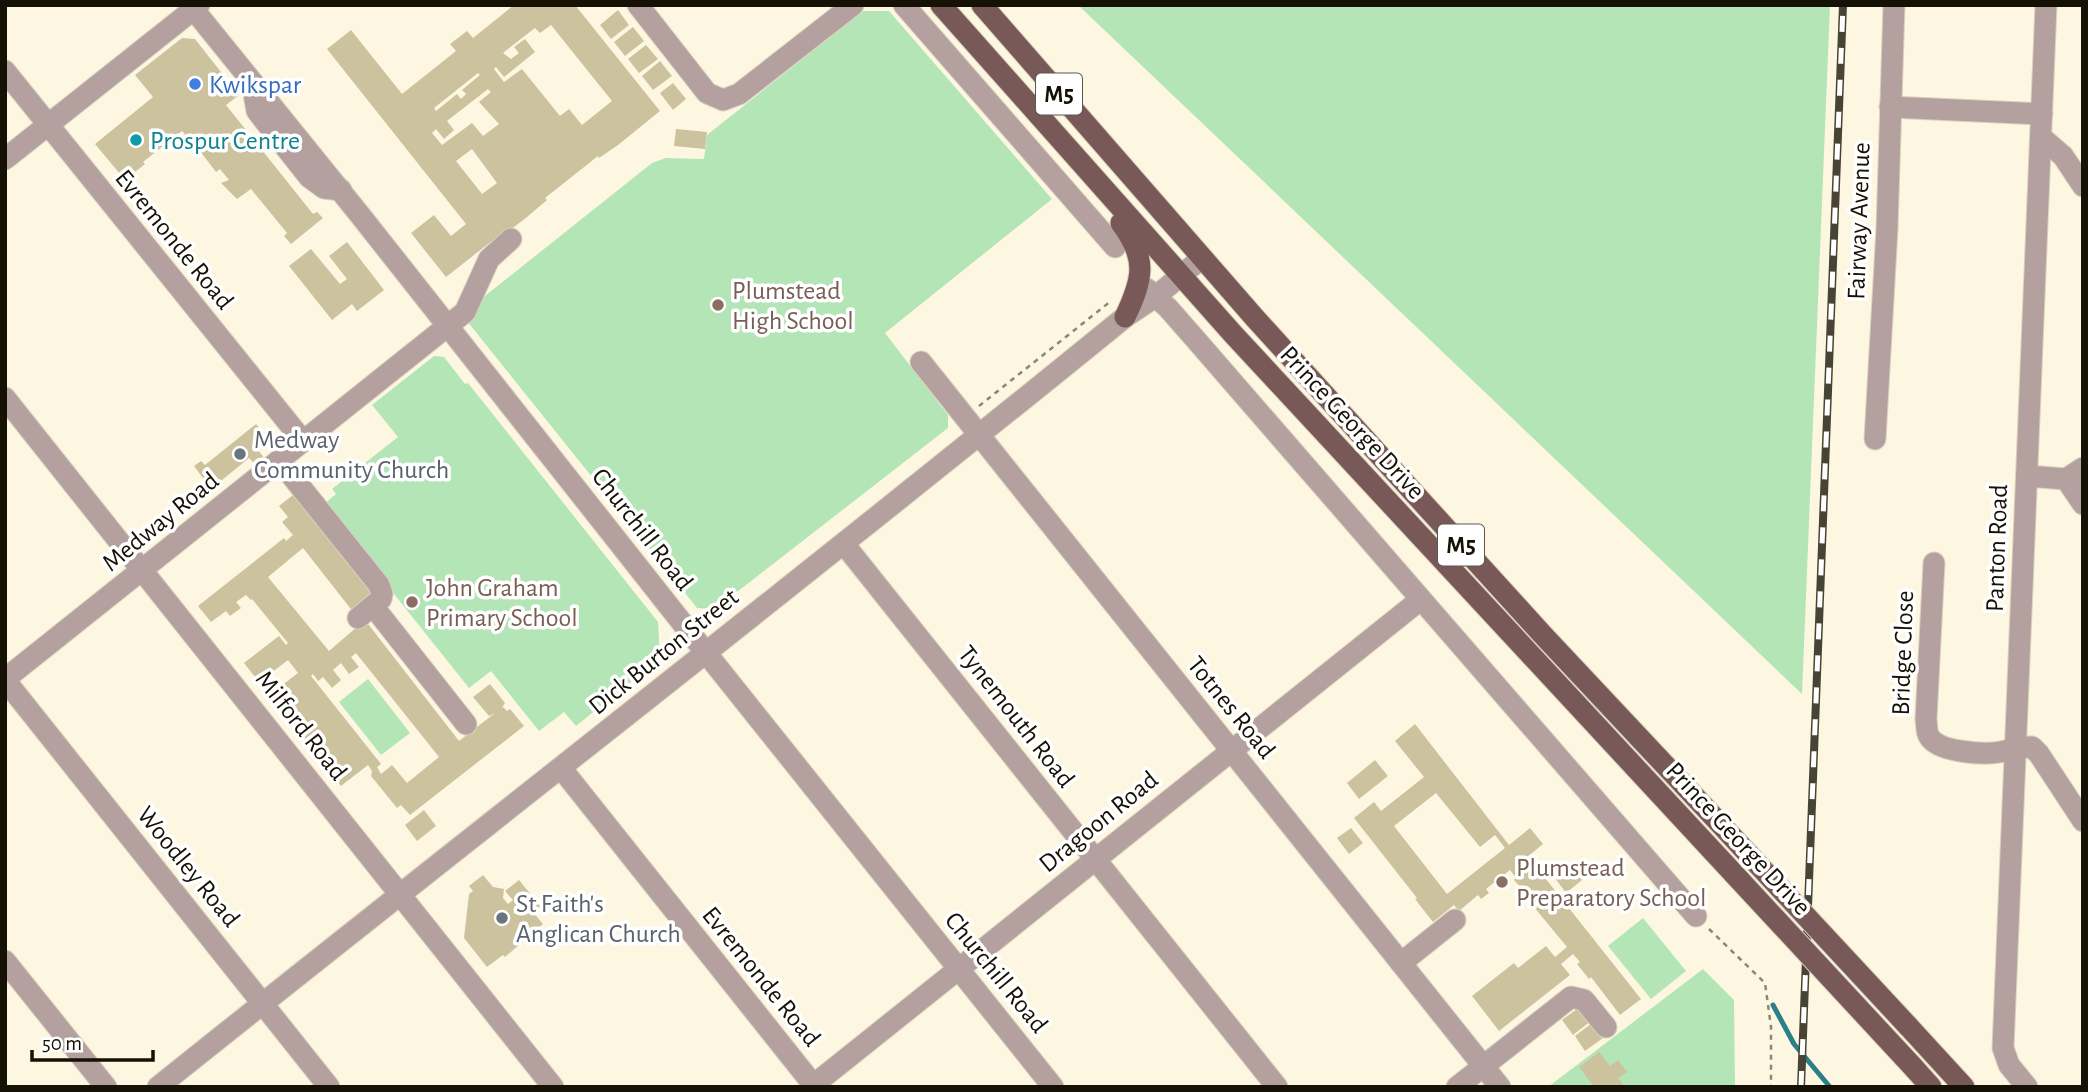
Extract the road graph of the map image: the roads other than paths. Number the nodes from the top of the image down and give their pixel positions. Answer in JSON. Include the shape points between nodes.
{"nodes":[{"id":1,"x":638,"y":5,"type":"edge"},
{"id":2,"x":853,"y":5,"type":"edge"},
{"id":3,"x":904,"y":5,"type":"edge"},
{"id":4,"x":941,"y":5,"type":"edge"},
{"id":5,"x":982,"y":5,"type":"edge"},
{"id":6,"x":1894,"y":5,"type":"edge"},
{"id":7,"x":2046,"y":5,"type":"edge"},
{"id":8,"x":194,"y":7,"type":"edge"},
{"id":9,"x":5,"y":71,"type":"edge"},
{"id":10,"x":251,"y":80,"type":"junction"},
{"id":11,"x":1890,"y":107,"type":"junction"},
{"id":12,"x":2042,"y":114,"type":"junction"},
{"id":13,"x":48,"y":125,"type":"junction"},
{"id":14,"x":1054,"y":133,"type":"junction"},
{"id":15,"x":2041,"y":137,"type":"junction"},
{"id":16,"x":5,"y":159,"type":"edge"},
{"id":17,"x":2083,"y":186,"type":"edge"},
{"id":18,"x":341,"y":190,"type":"junction"},
{"id":19,"x":512,"y":239,"type":"dead end"},
{"id":20,"x":1115,"y":247,"type":"dead end"},
{"id":21,"x":1202,"y":258,"type":"junction"},
{"id":22,"x":1181,"y":275,"type":"junction"},
{"id":23,"x":1148,"y":290,"type":"junction"},
{"id":24,"x":1125,"y":317,"type":"joint"},
{"id":25,"x":447,"y":326,"type":"junction"},
{"id":26,"x":921,"y":362,"type":"dead end"},
{"id":27,"x":5,"y":398,"type":"edge"},
{"id":28,"x":980,"y":435,"type":"junction"},
{"id":29,"x":1875,"y":439,"type":"dead end"},
{"id":30,"x":303,"y":441,"type":"junction"},
{"id":31,"x":279,"y":460,"type":"junction"},
{"id":32,"x":2074,"y":474,"type":"edge"},
{"id":33,"x":2027,"y":476,"type":"junction"},
{"id":34,"x":2083,"y":504,"type":"edge"},
{"id":35,"x":844,"y":544,"type":"junction"},
{"id":36,"x":1934,"y":563,"type":"dead end"},
{"id":37,"x":143,"y":570,"type":"junction"},
{"id":38,"x":1420,"y":600,"type":"junction"},
{"id":39,"x":706,"y":651,"type":"junction"},
{"id":40,"x":5,"y":680,"type":"edge"},
{"id":41,"x":466,"y":724,"type":"dead end"},
{"id":42,"x":2015,"y":748,"type":"junction"},
{"id":43,"x":1231,"y":751,"type":"junction"},
{"id":44,"x":561,"y":768,"type":"junction"},
{"id":45,"x":2083,"y":821,"type":"edge"},
{"id":46,"x":1095,"y":859,"type":"junction"},
{"id":47,"x":400,"y":895,"type":"junction"},
{"id":48,"x":1696,"y":916,"type":"road end"},
{"id":49,"x":1455,"y":920,"type":"dead end"},
{"id":50,"x":5,"y":961,"type":"edge"},
{"id":51,"x":1401,"y":963,"type":"junction"},
{"id":52,"x":958,"y":969,"type":"junction"},
{"id":53,"x":263,"y":1003,"type":"junction"},
{"id":54,"x":1606,"y":1027,"type":"dead end"},
{"id":55,"x":1483,"y":1066,"type":"junction"},
{"id":56,"x":813,"y":1086,"type":"edge"},
{"id":57,"x":106,"y":1087,"type":"edge"},
{"id":58,"x":158,"y":1087,"type":"edge"},
{"id":59,"x":329,"y":1087,"type":"edge"},
{"id":60,"x":553,"y":1087,"type":"edge"},
{"id":61,"x":1053,"y":1087,"type":"edge"},
{"id":62,"x":1277,"y":1087,"type":"edge"},
{"id":63,"x":1457,"y":1087,"type":"edge"},
{"id":64,"x":1500,"y":1087,"type":"edge"},
{"id":65,"x":1931,"y":1087,"type":"edge"},
{"id":66,"x":1964,"y":1087,"type":"edge"},
{"id":67,"x":2027,"y":1087,"type":"edge"}],
"edges":[{"from":1,"to":2,"type":"street","via":[[707,93],[723,100],[739,94]]},
{"from":3,"to":20,"type":"street"},
{"from":4,"to":14,"type":"main road","name":"Prince George Drive","number":"M5"},
{"from":5,"to":21,"type":"main road","name":"Prince George Drive","number":"M5"},
{"from":6,"to":11,"type":"street","name":"Fairway Avenue"},
{"from":7,"to":12,"type":"street","name":"Panton Road"},
{"from":8,"to":10,"type":"street","name":"Churchill Road"},
{"from":8,"to":13,"type":"street"},
{"from":9,"to":13,"type":"street","name":"Evremonde Road"},
{"from":10,"to":18,"type":"street","name":"Churchill Road","via":[[326,158]]},
{"from":10,"to":18,"type":"street","via":[[257,111],[309,177],[324,188]]},
{"from":11,"to":12,"type":"street"},
{"from":11,"to":29,"type":"street","name":"Fairway Avenue"},
{"from":12,"to":15,"type":"street","name":"Panton Road"},
{"from":13,"to":16,"type":"street"},
{"from":13,"to":30,"type":"street","name":"Evremonde Road"},
{"from":14,"to":22,"type":"main road","name":"Prince George Drive","number":"M5"},
{"from":14,"to":23,"type":"main road","via":[[1132,237]]},
{"from":15,"to":17,"type":"street","via":[[2063,156]]},
{"from":15,"to":33,"type":"street","name":"Panton Road"},
{"from":18,"to":25,"type":"street","name":"Churchill Road"},
{"from":19,"to":25,"type":"street","name":"Medway Road","via":[[489,259],[468,307]]},
{"from":21,"to":22,"type":"street"},
{"from":21,"to":66,"type":"main road","name":"Prince George Drive","number":"M5","bridge":true,"via":[[1542,634]]},
{"from":22,"to":23,"type":"street"},
{"from":22,"to":65,"type":"main road","name":"Prince George Drive","number":"M5","bridge":true},
{"from":23,"to":24,"type":"main road"},
{"from":23,"to":38,"type":"street"},
{"from":24,"to":28,"type":"street","name":"Dick Burton Street"},
{"from":25,"to":30,"type":"street","name":"Medway Road"},
{"from":25,"to":39,"type":"street","name":"Churchill Road"},
{"from":26,"to":28,"type":"street","name":"Totnes Road"},
{"from":27,"to":37,"type":"street","name":"Milford Road"},
{"from":28,"to":35,"type":"street","name":"Dick Burton Street"},
{"from":28,"to":43,"type":"street","name":"Totnes Road"},
{"from":30,"to":31,"type":"street","name":"Medway Road"},
{"from":31,"to":37,"type":"street","name":"Medway Road"},
{"from":31,"to":41,"type":"street","via":[[379,585],[381,599],[365,612]]},
{"from":32,"to":33,"type":"street"},
{"from":32,"to":34,"type":"street"},
{"from":33,"to":42,"type":"street","name":"Panton Road"},
{"from":35,"to":39,"type":"street","name":"Dick Burton Street"},
{"from":35,"to":46,"type":"street","name":"Tynemouth Road"},
{"from":36,"to":42,"type":"street","name":"Bridge Close","via":[[1930,739],[1955,750],[1992,753]]},
{"from":37,"to":40,"type":"street","name":"Medway Road"},
{"from":37,"to":47,"type":"street","name":"Milford Road","via":[[223,658]]},
{"from":38,"to":43,"type":"street","name":"Dragoon Road"},
{"from":38,"to":48,"type":"street"},
{"from":39,"to":44,"type":"street","name":"Dick Burton Street"},
{"from":39,"to":52,"type":"street","name":"Churchill Road"},
{"from":40,"to":53,"type":"street","name":"Woodley Road"},
{"from":42,"to":45,"type":"street","via":[[2036,750]]},
{"from":42,"to":67,"type":"street","name":"Panton Road","via":[[2003,1048],[2009,1065]]},
{"from":43,"to":46,"type":"street","name":"Dragoon Road"},
{"from":43,"to":51,"type":"street","name":"Totnes Road"},
{"from":44,"to":47,"type":"street","name":"Dick Burton Street"},
{"from":44,"to":56,"type":"street","name":"Evremonde Road"},
{"from":46,"to":52,"type":"street","name":"Dragoon Road"},
{"from":46,"to":62,"type":"street","name":"Tynemouth Road"},
{"from":47,"to":53,"type":"street","name":"Dick Burton Street"},
{"from":47,"to":60,"type":"street","name":"Milford Road"},
{"from":49,"to":51,"type":"street"},
{"from":50,"to":57,"type":"street"},
{"from":51,"to":55,"type":"street","name":"Totnes Road"},
{"from":52,"to":56,"type":"street","name":"Dragoon Road"},
{"from":52,"to":61,"type":"street","name":"Churchill Road"},
{"from":53,"to":58,"type":"street","name":"Dick Burton Street"},
{"from":53,"to":59,"type":"street","name":"Woodley Road"},
{"from":54,"to":55,"type":"street","via":[[1584,1000],[1571,998]]},
{"from":55,"to":63,"type":"street"},
{"from":55,"to":64,"type":"street","name":"Totnes Road"}]}
